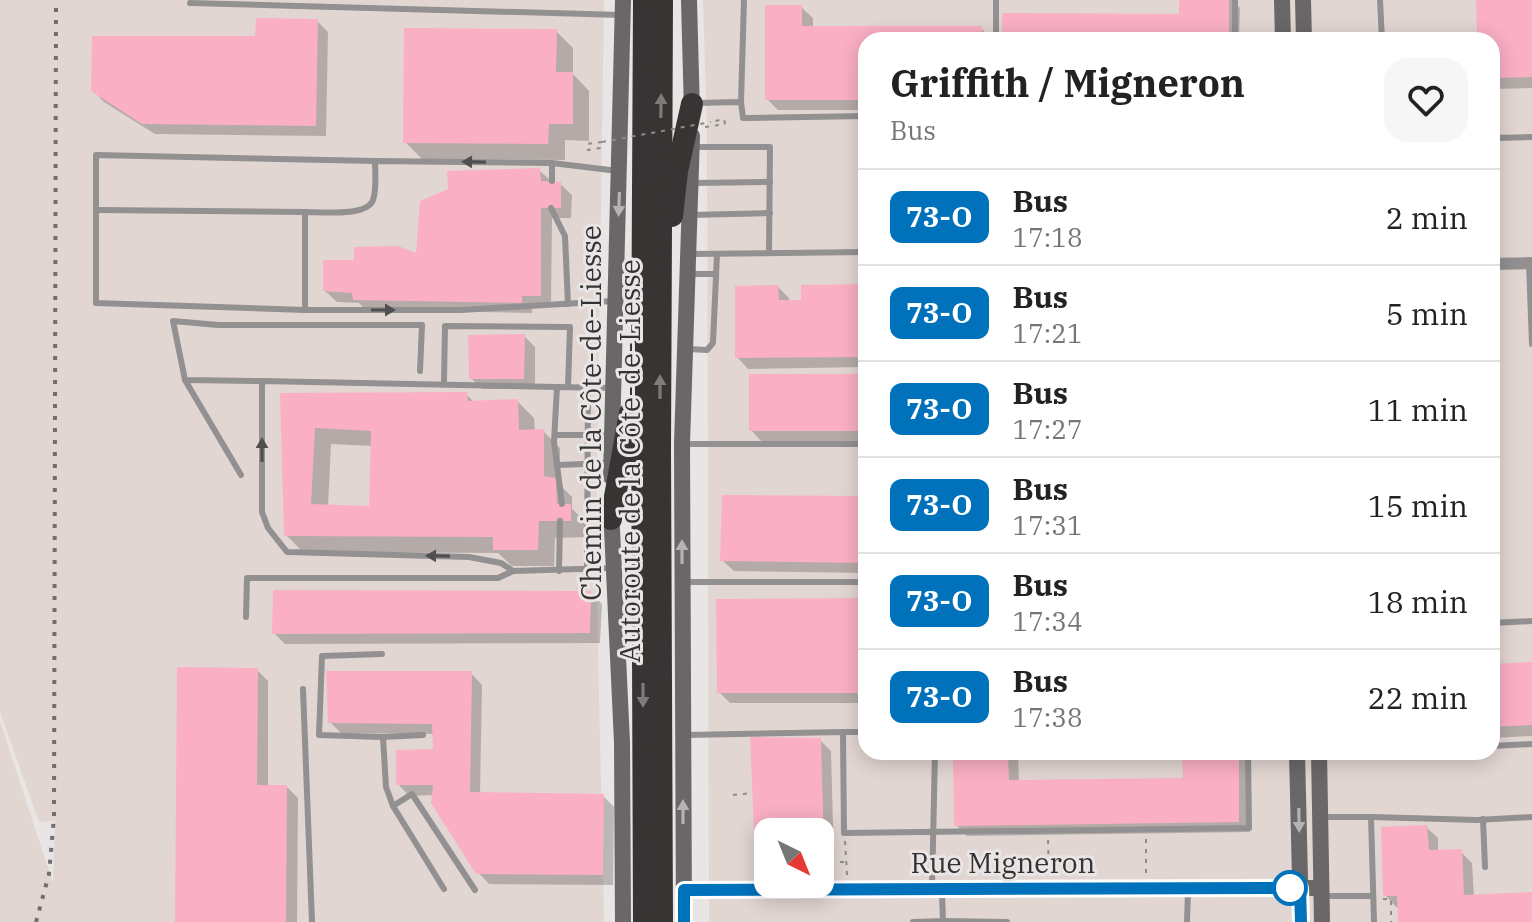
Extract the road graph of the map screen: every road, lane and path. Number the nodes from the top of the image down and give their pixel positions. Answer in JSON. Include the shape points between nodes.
{"nodes":[{"id":1,"x":644,"y":0,"type":"edge"},
{"id":2,"x":662,"y":0,"type":"edge"},
{"id":3,"x":689,"y":0,"type":"edge"},
{"id":4,"x":744,"y":0,"type":"edge"},
{"id":5,"x":996,"y":0,"type":"edge"},
{"id":6,"x":1235,"y":0,"type":"edge"},
{"id":7,"x":1282,"y":0,"type":"edge"},
{"id":8,"x":1303,"y":0,"type":"edge"},
{"id":9,"x":1380,"y":0,"type":"edge"},
{"id":10,"x":190,"y":3,"type":"dead end"},
{"id":11,"x":622,"y":7,"type":"edge"},
{"id":12,"x":996,"y":32,"type":"edge"},
{"id":13,"x":1235,"y":32,"type":"edge"},
{"id":14,"x":1283,"y":32,"type":"edge"},
{"id":15,"x":1304,"y":32,"type":"edge"},
{"id":16,"x":1382,"y":32,"type":"edge"},
{"id":17,"x":741,"y":102,"type":"junction"},
{"id":18,"x":692,"y":104,"type":"junction"},
{"id":19,"x":858,"y":116,"type":"edge"},
{"id":20,"x":702,"y":128,"type":"dead end"},
{"id":21,"x":1532,"y":137,"type":"edge"},
{"id":22,"x":1500,"y":138,"type":"edge"},
{"id":23,"x":692,"y":147,"type":"junction"},
{"id":24,"x":599,"y":148,"type":"dead end"},
{"id":25,"x":375,"y":161,"type":"junction"},
{"id":26,"x":552,"y":163,"type":"junction"},
{"id":27,"x":620,"y":171,"type":"junction"},
{"id":28,"x":552,"y":181,"type":"dead end"},
{"id":29,"x":770,"y":182,"type":"junction"},
{"id":30,"x":691,"y":183,"type":"junction"},
{"id":31,"x":551,"y":208,"type":"dead end"},
{"id":32,"x":96,"y":210,"type":"junction"},
{"id":33,"x":305,"y":212,"type":"junction"},
{"id":34,"x":770,"y":213,"type":"junction"},
{"id":35,"x":690,"y":215,"type":"junction"},
{"id":36,"x":858,"y":252,"type":"edge"},
{"id":37,"x":769,"y":253,"type":"junction"},
{"id":38,"x":689,"y":254,"type":"junction"},
{"id":39,"x":717,"y":254,"type":"junction"},
{"id":40,"x":1530,"y":263,"type":"edge"},
{"id":41,"x":1500,"y":264,"type":"edge"},
{"id":42,"x":688,"y":274,"type":"junction"},
{"id":43,"x":716,"y":274,"type":"junction"},
{"id":44,"x":615,"y":301,"type":"junction"},
{"id":45,"x":568,"y":304,"type":"junction"},
{"id":46,"x":642,"y":309,"type":"junction"},
{"id":47,"x":305,"y":310,"type":"junction"},
{"id":48,"x":660,"y":324,"type":"junction"},
{"id":49,"x":1532,"y":344,"type":"edge"},
{"id":50,"x":684,"y":348,"type":"junction"},
{"id":51,"x":420,"y":371,"type":"dead end"},
{"id":52,"x":185,"y":380,"type":"junction"},
{"id":53,"x":262,"y":381,"type":"junction"},
{"id":54,"x":444,"y":382,"type":"junction"},
{"id":55,"x":557,"y":387,"type":"junction"},
{"id":56,"x":568,"y":387,"type":"junction"},
{"id":57,"x":588,"y":388,"type":"junction"},
{"id":58,"x":611,"y":388,"type":"junction"},
{"id":59,"x":555,"y":435,"type":"junction"},
{"id":60,"x":611,"y":435,"type":"junction"},
{"id":61,"x":587,"y":436,"type":"junction"},
{"id":62,"x":682,"y":444,"type":"junction"},
{"id":63,"x":858,"y":444,"type":"edge"},
{"id":64,"x":611,"y":463,"type":"junction"},
{"id":65,"x":587,"y":464,"type":"junction"},
{"id":66,"x":557,"y":465,"type":"junction"},
{"id":67,"x":241,"y":475,"type":"dead end"},
{"id":68,"x":562,"y":504,"type":"dead end"},
{"id":69,"x":611,"y":519,"type":"junction"},
{"id":70,"x":560,"y":521,"type":"dead end"},
{"id":71,"x":587,"y":568,"type":"junction"},
{"id":72,"x":615,"y":568,"type":"junction"},
{"id":73,"x":513,"y":571,"type":"junction"},
{"id":74,"x":559,"y":571,"type":"junction"},
{"id":75,"x":682,"y":582,"type":"junction"},
{"id":76,"x":858,"y":582,"type":"edge"},
{"id":77,"x":246,"y":617,"type":"dead end"},
{"id":78,"x":1532,"y":621,"type":"edge"},
{"id":79,"x":1500,"y":623,"type":"edge"},
{"id":80,"x":382,"y":654,"type":"dead end"},
{"id":81,"x":303,"y":689,"type":"dead end"},
{"id":82,"x":843,"y":732,"type":"junction"},
{"id":83,"x":858,"y":732,"type":"edge"},
{"id":84,"x":423,"y":735,"type":"dead end"},
{"id":85,"x":682,"y":735,"type":"junction"},
{"id":86,"x":383,"y":737,"type":"junction"},
{"id":87,"x":1532,"y":744,"type":"edge"},
{"id":88,"x":1500,"y":746,"type":"edge"},
{"id":89,"x":935,"y":760,"type":"edge"},
{"id":90,"x":1248,"y":760,"type":"edge"},
{"id":91,"x":1297,"y":760,"type":"edge"},
{"id":92,"x":1319,"y":760,"type":"edge"},
{"id":93,"x":752,"y":793,"type":"dead end"},
{"id":94,"x":733,"y":795,"type":"dead end"},
{"id":95,"x":393,"y":806,"type":"junction"},
{"id":96,"x":1320,"y":817,"type":"junction"},
{"id":97,"x":1371,"y":817,"type":"junction"},
{"id":98,"x":1532,"y":817,"type":"edge"},
{"id":99,"x":1483,"y":819,"type":"junction"},
{"id":100,"x":934,"y":832,"type":"junction"},
{"id":101,"x":1146,"y":847,"type":"dead end"},
{"id":102,"x":846,"y":848,"type":"dead end"},
{"id":103,"x":1048,"y":848,"type":"dead end"},
{"id":104,"x":834,"y":862,"type":"edge"},
{"id":105,"x":847,"y":862,"type":"junction"},
{"id":106,"x":1485,"y":867,"type":"dead end"},
{"id":107,"x":1049,"y":874,"type":"dead end"},
{"id":108,"x":1146,"y":874,"type":"dead end"},
{"id":109,"x":847,"y":876,"type":"dead end"},
{"id":110,"x":1188,"y":888,"type":"junction"},
{"id":111,"x":1300,"y":888,"type":"junction"},
{"id":112,"x":444,"y":889,"type":"dead end"},
{"id":113,"x":937,"y":889,"type":"junction"},
{"id":114,"x":475,"y":890,"type":"dead end"},
{"id":115,"x":684,"y":890,"type":"junction"},
{"id":116,"x":1322,"y":892,"type":"junction"},
{"id":117,"x":1373,"y":896,"type":"junction"},
{"id":118,"x":943,"y":921,"type":"edge"},
{"id":119,"x":312,"y":922,"type":"edge"},
{"id":120,"x":623,"y":922,"type":"edge"},
{"id":121,"x":644,"y":922,"type":"edge"},
{"id":122,"x":662,"y":922,"type":"edge"},
{"id":123,"x":684,"y":922,"type":"edge"},
{"id":124,"x":913,"y":922,"type":"edge"},
{"id":125,"x":1007,"y":922,"type":"edge"},
{"id":126,"x":1187,"y":922,"type":"edge"},
{"id":127,"x":1301,"y":922,"type":"edge"},
{"id":128,"x":1322,"y":922,"type":"edge"},
{"id":129,"x":1374,"y":922,"type":"edge"}],
"edges":[{"from":1,"to":46,"type":"highway","name":"Autoroute de la Côte-de-Liesse"},
{"from":48,"to":2,"type":"highway","name":"Autoroute de la Côte-de-Liesse","one_way":true},
{"from":3,"to":18,"type":"main road"},
{"from":4,"to":17,"type":"lane"},
{"from":5,"to":12,"type":"lane"},
{"from":6,"to":13,"type":"lane"},
{"from":7,"to":14,"type":"main road"},
{"from":8,"to":15,"type":"main road"},
{"from":9,"to":16,"type":"lane"},
{"from":10,"to":11,"type":"lane"},
{"from":11,"to":27,"type":"main road","name":"Chemin de la Côte-de-Liesse"},
{"from":17,"to":18,"type":"lane"},
{"from":17,"to":19,"type":"lane","via":[[743,118]]},
{"from":18,"to":23,"type":"main road"},
{"from":18,"to":48,"type":"highway","via":[[677,171]]},
{"from":20,"to":24,"type":"path","bridge":true,"via":[[725,124],[724,119],[587,144],[588,150]]},
{"from":21,"to":22,"type":"lane"},
{"from":23,"to":29,"type":"lane","via":[[770,147]]},
{"from":23,"to":30,"type":"main road"},
{"from":26,"to":25,"type":"lane","one_way":true},
{"from":25,"to":32,"type":"lane","via":[[96,155]]},
{"from":25,"to":33,"type":"lane","via":[[373,201],[367,209]]},
{"from":26,"to":27,"type":"lane"},
{"from":26,"to":28,"type":"lane"},
{"from":27,"to":44,"type":"main road","name":"Chemin de la Côte-de-Liesse","one_way":true},
{"from":29,"to":30,"type":"lane"},
{"from":29,"to":34,"type":"lane"},
{"from":30,"to":35,"type":"main road"},
{"from":31,"to":45,"type":"lane","via":[[565,236]]},
{"from":32,"to":33,"type":"lane"},
{"from":32,"to":47,"type":"lane","via":[[96,303]]},
{"from":33,"to":47,"type":"lane"},
{"from":34,"to":35,"type":"lane"},
{"from":34,"to":37,"type":"lane"},
{"from":35,"to":38,"type":"main road"},
{"from":36,"to":37,"type":"lane"},
{"from":37,"to":39,"type":"lane"},
{"from":38,"to":39,"type":"lane"},
{"from":38,"to":42,"type":"main road"},
{"from":39,"to":43,"type":"lane"},
{"from":40,"to":41,"type":"street"},
{"from":40,"to":49,"type":"lane"},
{"from":42,"to":43,"type":"lane"},
{"from":42,"to":50,"type":"main road"},
{"from":43,"to":50,"type":"lane","via":[[713,343],[707,350]]},
{"from":44,"to":45,"type":"lane"},
{"from":44,"to":58,"type":"main road","name":"Chemin de la Côte-de-Liesse"},
{"from":47,"to":45,"type":"lane","one_way":true},
{"from":46,"to":69,"type":"highway","via":[[625,452]]},
{"from":46,"to":121,"type":"highway","name":"Autoroute de la Côte-de-Liesse","one_way":true},
{"from":122,"to":48,"type":"highway","name":"Autoroute de la Côte-de-Liesse","one_way":true},
{"from":50,"to":62,"type":"main road"},
{"from":51,"to":52,"type":"lane","via":[[422,325],[173,321]]},
{"from":52,"to":53,"type":"lane"},
{"from":52,"to":67,"type":"lane"},
{"from":53,"to":54,"type":"lane"},
{"from":73,"to":53,"type":"lane","one_way":true,"via":[[469,557],[287,552],[262,512]]},
{"from":54,"to":55,"type":"lane"},
{"from":54,"to":56,"type":"lane","via":[[445,326],[570,327]]},
{"from":55,"to":56,"type":"lane"},
{"from":55,"to":59,"type":"lane"},
{"from":56,"to":57,"type":"lane"},
{"from":57,"to":58,"type":"lane"},
{"from":57,"to":61,"type":"lane"},
{"from":58,"to":60,"type":"main road","name":"Chemin de la Côte-de-Liesse"},
{"from":59,"to":61,"type":"lane"},
{"from":59,"to":66,"type":"lane"},
{"from":60,"to":61,"type":"lane"},
{"from":60,"to":64,"type":"main road","name":"Chemin de la Côte-de-Liesse"},
{"from":61,"to":65,"type":"lane"},
{"from":62,"to":63,"type":"lane"},
{"from":75,"to":62,"type":"main road","one_way":true},
{"from":64,"to":65,"type":"lane"},
{"from":64,"to":69,"type":"main road","name":"Chemin de la Côte-de-Liesse"},
{"from":65,"to":66,"type":"lane"},
{"from":65,"to":71,"type":"lane"},
{"from":66,"to":68,"type":"lane"},
{"from":69,"to":72,"type":"main road","name":"Chemin de la Côte-de-Liesse"},
{"from":70,"to":74,"type":"lane"},
{"from":71,"to":72,"type":"lane"},
{"from":71,"to":74,"type":"lane"},
{"from":72,"to":120,"type":"main road","name":"Chemin de la Côte-de-Liesse"},
{"from":73,"to":74,"type":"lane"},
{"from":73,"to":77,"type":"lane","via":[[498,578],[247,578]]},
{"from":75,"to":76,"type":"lane"},
{"from":75,"to":85,"type":"main road"},
{"from":78,"to":79,"type":"lane"},
{"from":80,"to":86,"type":"lane","via":[[322,656],[319,735]]},
{"from":81,"to":119,"type":"lane"},
{"from":82,"to":83,"type":"lane"},
{"from":82,"to":85,"type":"lane"},
{"from":82,"to":100,"type":"lane","via":[[844,833]]},
{"from":84,"to":86,"type":"lane"},
{"from":115,"to":85,"type":"main road","one_way":true},
{"from":86,"to":95,"type":"lane","via":[[386,787]]},
{"from":87,"to":88,"type":"lane"},
{"from":89,"to":100,"type":"lane"},
{"from":90,"to":100,"type":"lane","via":[[1249,828]]},
{"from":91,"to":111,"type":"main road","one_way":true},
{"from":92,"to":96,"type":"main road"},
{"from":93,"to":94,"type":"path"},
{"from":95,"to":112,"type":"lane"},
{"from":95,"to":114,"type":"lane","via":[[412,794]]},
{"from":96,"to":97,"type":"lane"},
{"from":96,"to":116,"type":"main road"},
{"from":97,"to":99,"type":"lane"},
{"from":97,"to":117,"type":"lane"},
{"from":98,"to":99,"type":"lane"},
{"from":99,"to":106,"type":"lane"},
{"from":100,"to":113,"type":"lane"},
{"from":101,"to":108,"type":"path"},
{"from":102,"to":105,"type":"path"},
{"from":103,"to":107,"type":"path"},
{"from":104,"to":105,"type":"path"},
{"from":105,"to":109,"type":"path"},
{"from":110,"to":111,"type":"main road","name":"Rue Migneron"},
{"from":110,"to":113,"type":"main road","name":"Rue Migneron"},
{"from":110,"to":126,"type":"lane"},
{"from":111,"to":116,"type":"main road","name":"Rue Migneron"},
{"from":111,"to":127,"type":"main road"},
{"from":113,"to":115,"type":"main road","name":"Rue Migneron"},
{"from":113,"to":118,"type":"lane"},
{"from":115,"to":123,"type":"main road"},
{"from":116,"to":117,"type":"lane"},
{"from":116,"to":128,"type":"main road"},
{"from":117,"to":129,"type":"lane"},
{"from":118,"to":124,"type":"lane"},
{"from":118,"to":125,"type":"lane"}]}
